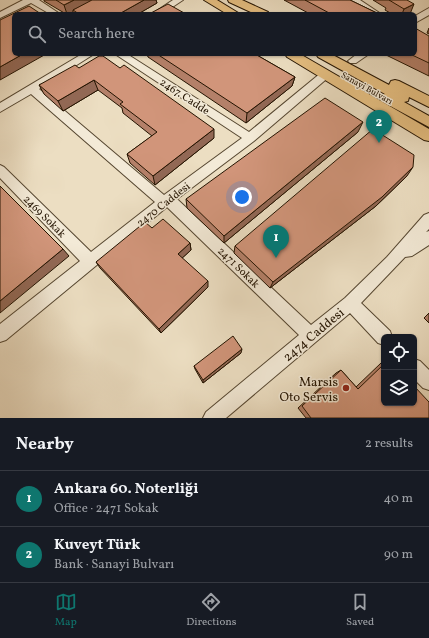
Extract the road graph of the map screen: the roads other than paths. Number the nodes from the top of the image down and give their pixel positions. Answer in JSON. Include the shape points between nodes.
{"nodes":[{"id":1,"x":32,"y":0,"type":"edge"},
{"id":2,"x":179,"y":0,"type":"edge"},
{"id":3,"x":200,"y":0,"type":"edge"},
{"id":4,"x":209,"y":0,"type":"edge"},
{"id":5,"x":226,"y":0,"type":"edge"},
{"id":6,"x":233,"y":0,"type":"edge"},
{"id":7,"x":354,"y":0,"type":"edge"},
{"id":8,"x":429,"y":11,"type":"edge"},
{"id":9,"x":53,"y":12,"type":"edge"},
{"id":10,"x":159,"y":12,"type":"edge"},
{"id":11,"x":219,"y":12,"type":"edge"},
{"id":12,"x":231,"y":12,"type":"edge"},
{"id":13,"x":247,"y":12,"type":"edge"},
{"id":14,"x":260,"y":12,"type":"edge"},
{"id":15,"x":374,"y":12,"type":"edge"},
{"id":16,"x":0,"y":15,"type":"edge"},
{"id":17,"x":417,"y":19,"type":"edge"},
{"id":18,"x":86,"y":56,"type":"edge"},
{"id":19,"x":123,"y":56,"type":"edge"},
{"id":20,"x":294,"y":56,"type":"edge"},
{"id":21,"x":309,"y":56,"type":"edge"},
{"id":22,"x":326,"y":56,"type":"edge"},
{"id":23,"x":343,"y":56,"type":"edge"},
{"id":24,"x":361,"y":56,"type":"edge"},
{"id":25,"x":353,"y":61,"type":"junction"},
{"id":26,"x":326,"y":74,"type":"junction"},
{"id":27,"x":31,"y":88,"type":"junction"},
{"id":28,"x":429,"y":102,"type":"edge"},
{"id":29,"x":0,"y":108,"type":"edge"},
{"id":30,"x":429,"y":112,"type":"edge"},
{"id":31,"x":427,"y":130,"type":"edge"},
{"id":32,"x":250,"y":138,"type":"junction"},
{"id":33,"x":429,"y":143,"type":"edge"},
{"id":34,"x":0,"y":170,"type":"edge"},
{"id":35,"x":166,"y":200,"type":"junction"},
{"id":36,"x":429,"y":220,"type":"edge"},
{"id":37,"x":429,"y":237,"type":"edge"},
{"id":38,"x":90,"y":261,"type":"junction"},
{"id":39,"x":392,"y":262,"type":"junction"},
{"id":40,"x":350,"y":303,"type":"junction"},
{"id":41,"x":0,"y":334,"type":"edge"},
{"id":42,"x":381,"y":334,"type":"edge"},
{"id":43,"x":311,"y":336,"type":"junction"},
{"id":44,"x":417,"y":370,"type":"edge"},
{"id":45,"x":429,"y":382,"type":"edge"},
{"id":46,"x":212,"y":418,"type":"edge"}],
"edges":[{"from":1,"to":9,"type":"street"},
{"from":1,"to":16,"type":"street"},
{"from":2,"to":10,"type":"street"},
{"from":3,"to":11,"type":"main road"},
{"from":4,"to":12,"type":"main road"},
{"from":5,"to":13,"type":"main road"},
{"from":6,"to":14,"type":"main road"},
{"from":7,"to":15,"type":"street"},
{"from":8,"to":17,"type":"street"},
{"from":18,"to":27,"type":"street"},
{"from":19,"to":32,"type":"street","name":"2467. Cadde"},
{"from":20,"to":26,"type":"main road"},
{"from":21,"to":31,"type":"main road","name":"Sanayi Bulvarı"},
{"from":22,"to":30,"type":"main road","name":"Sanayi Bulvarı"},
{"from":23,"to":25,"type":"main road"},
{"from":24,"to":25,"type":"street"},
{"from":25,"to":28,"type":"main road"},
{"from":26,"to":31,"type":"main road"},
{"from":26,"to":32,"type":"street","name":"2470 Caddesi"},
{"from":27,"to":29,"type":"street"},
{"from":27,"to":35,"type":"street","name":"2471 Sokak"},
{"from":31,"to":33,"type":"street"},
{"from":32,"to":35,"type":"street","name":"2470 Caddesi"},
{"from":34,"to":38,"type":"street","name":"2469 Sokak"},
{"from":35,"to":38,"type":"street","name":"2470 Caddesi"},
{"from":35,"to":43,"type":"street","name":"2471 Sokak"},
{"from":36,"to":39,"type":"street","name":"2474 Caddesi"},
{"from":37,"to":39,"type":"street","name":"2474 Caddesi"},
{"from":38,"to":41,"type":"street","name":"2470 Caddesi"},
{"from":39,"to":40,"type":"street","name":"2474 Caddesi"},
{"from":40,"to":42,"type":"street"},
{"from":40,"to":43,"type":"street","name":"2474 Caddesi"},
{"from":43,"to":46,"type":"street","name":"2474 Caddesi"},
{"from":44,"to":45,"type":"street"}]}
